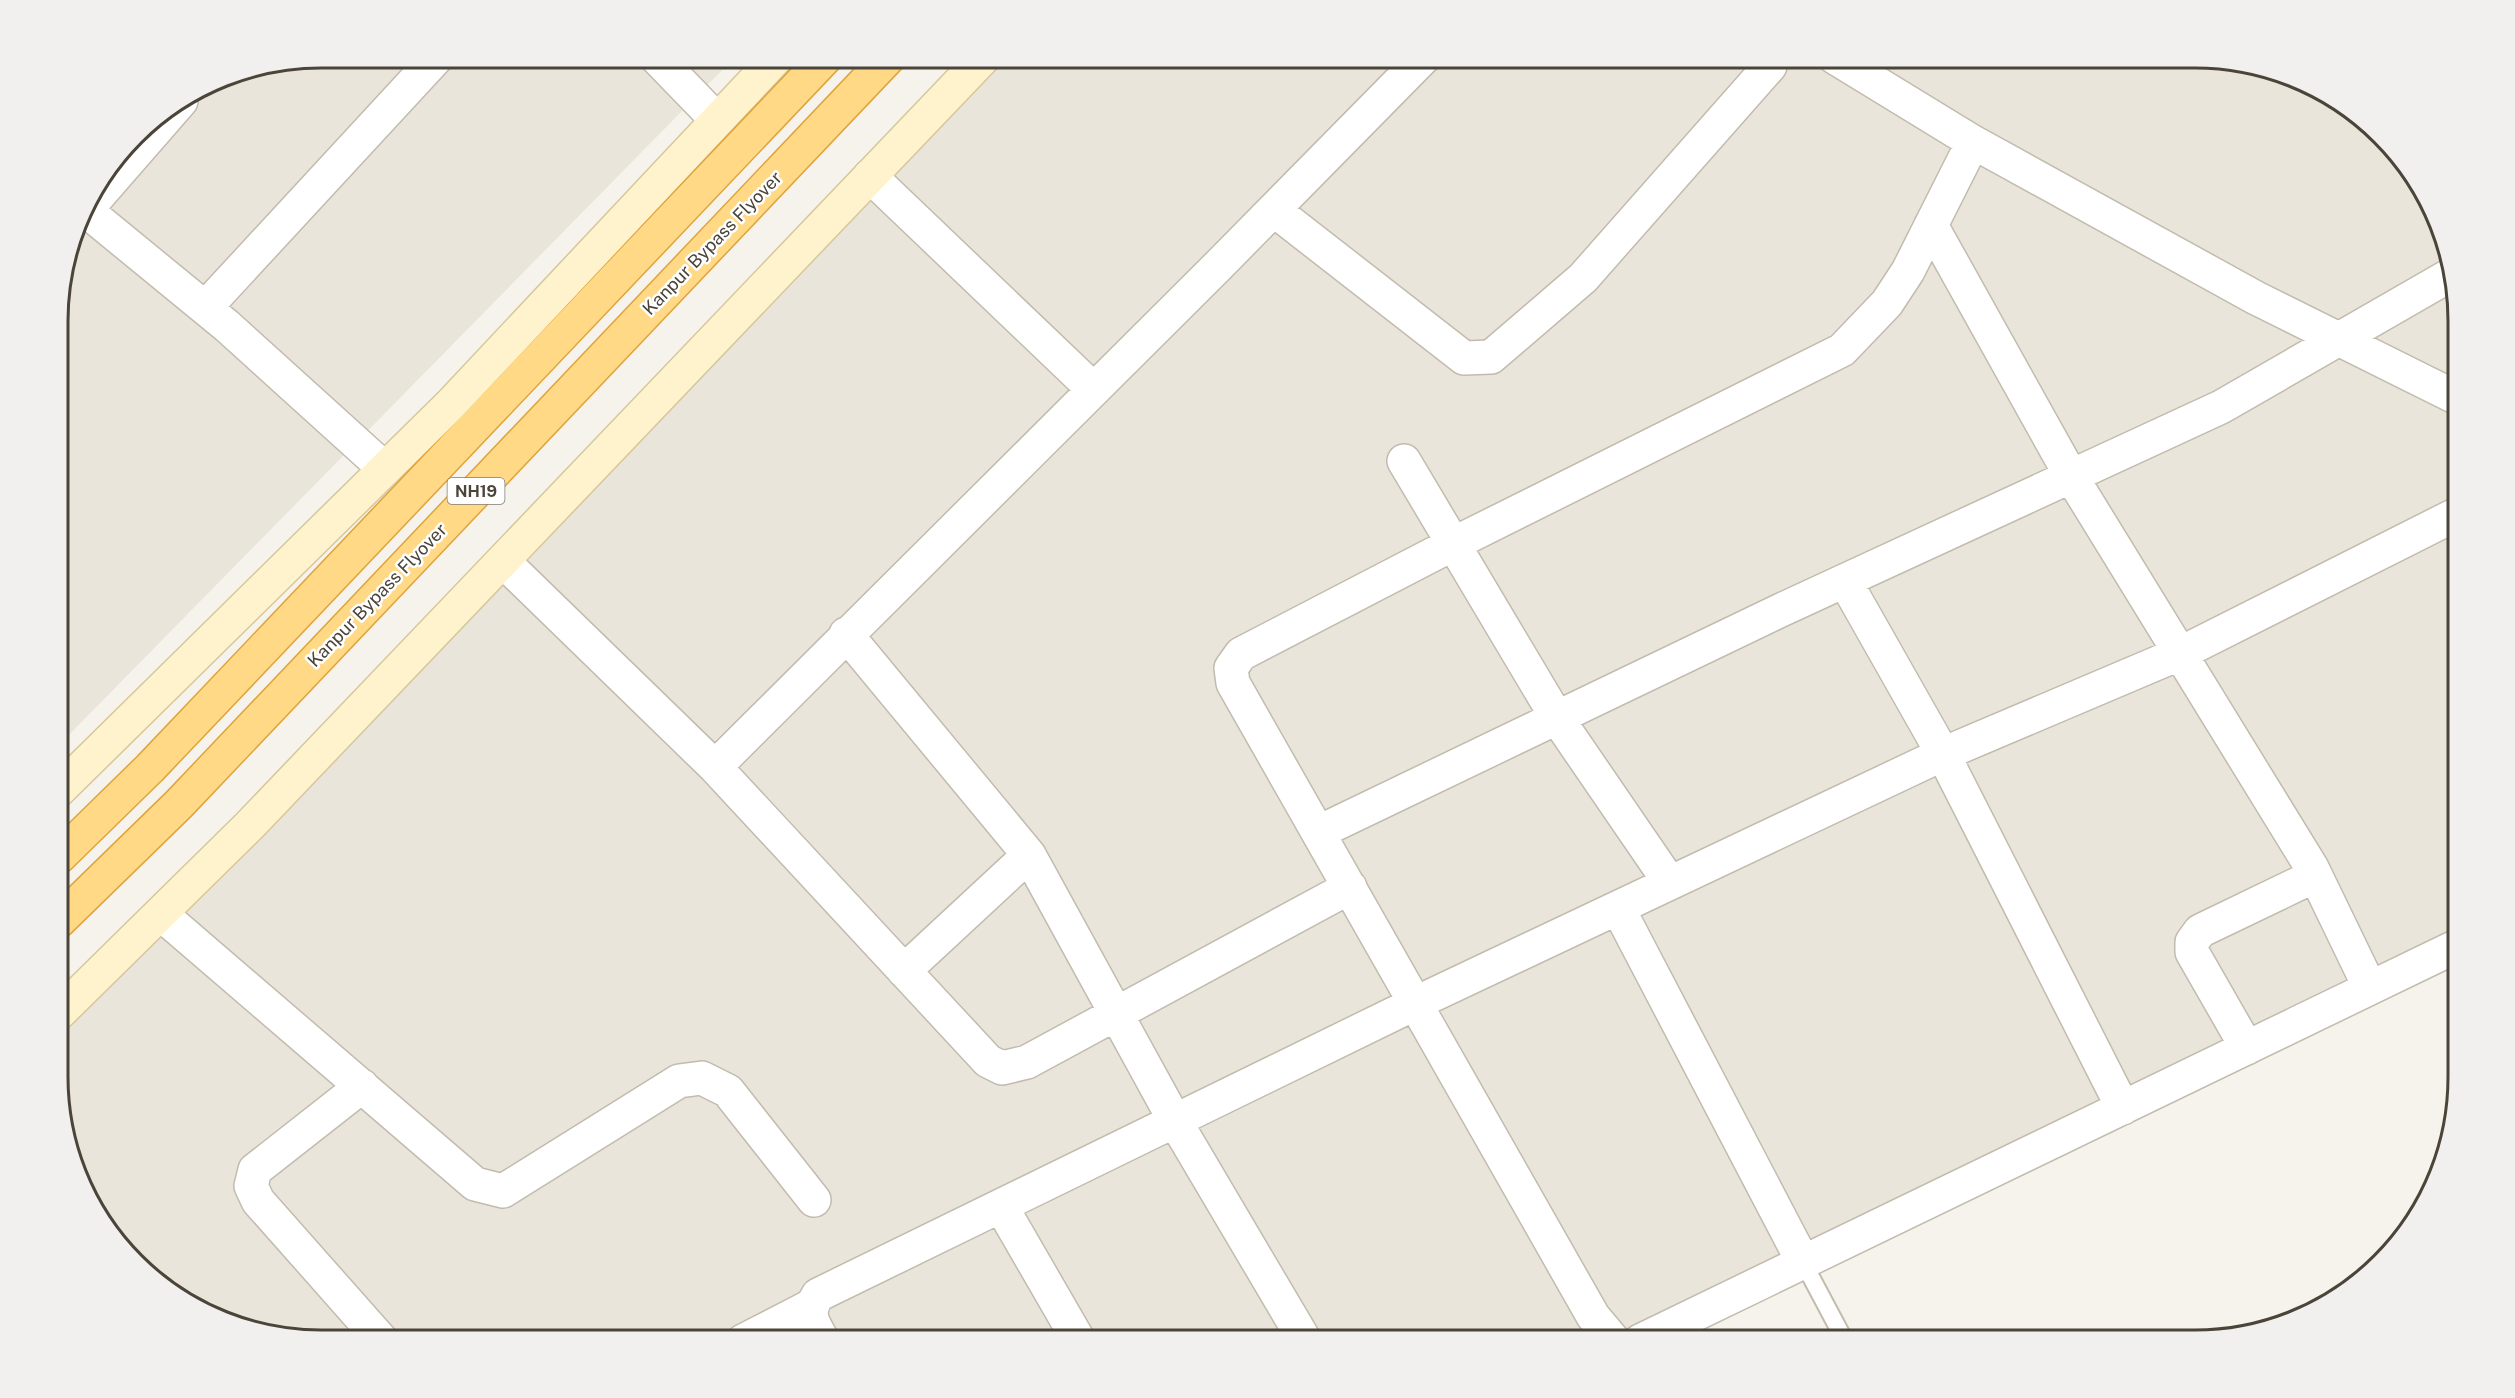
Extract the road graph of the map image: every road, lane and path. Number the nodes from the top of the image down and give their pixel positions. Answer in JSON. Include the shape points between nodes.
{"nodes":[{"id":1,"x":427,"y":68,"type":"edge"},
{"id":2,"x":667,"y":68,"type":"edge"},
{"id":3,"x":767,"y":68,"type":"edge"},
{"id":4,"x":816,"y":68,"type":"edge"},
{"id":5,"x":879,"y":68,"type":"edge"},
{"id":6,"x":973,"y":68,"type":"edge"},
{"id":7,"x":1413,"y":68,"type":"edge"},
{"id":8,"x":1761,"y":68,"type":"edge"},
{"id":9,"x":1852,"y":68,"type":"edge"},
{"id":10,"x":717,"y":120,"type":"junction"},
{"id":11,"x":158,"y":127,"type":"edge"},
{"id":12,"x":1972,"y":142,"type":"junction"},
{"id":13,"x":870,"y":176,"type":"junction"},
{"id":14,"x":110,"y":180,"type":"edge"},
{"id":15,"x":1274,"y":210,"type":"junction"},
{"id":16,"x":91,"y":215,"type":"edge"},
{"id":17,"x":1931,"y":225,"type":"junction"},
{"id":18,"x":2444,"y":279,"type":"edge"},
{"id":19,"x":205,"y":308,"type":"junction"},
{"id":20,"x":2340,"y":339,"type":"junction"},
{"id":21,"x":1093,"y":389,"type":"junction"},
{"id":22,"x":2448,"y":393,"type":"edge"},
{"id":23,"x":1404,"y":462,"type":"dead end"},
{"id":24,"x":385,"y":469,"type":"junction"},
{"id":25,"x":2071,"y":476,"type":"junction"},
{"id":26,"x":2448,"y":519,"type":"edge"},
{"id":27,"x":1453,"y":544,"type":"junction"},
{"id":28,"x":503,"y":561,"type":"junction"},
{"id":29,"x":1845,"y":581,"type":"junction"},
{"id":30,"x":846,"y":634,"type":"junction"},
{"id":31,"x":2181,"y":653,"type":"junction"},
{"id":32,"x":1557,"y":718,"type":"junction"},
{"id":33,"x":1942,"y":754,"type":"junction"},
{"id":34,"x":715,"y":767,"type":"junction"},
{"id":35,"x":68,"y":781,"type":"edge"},
{"id":36,"x":1319,"y":832,"type":"junction"},
{"id":37,"x":68,"y":847,"type":"edge"},
{"id":38,"x":1029,"y":855,"type":"junction"},
{"id":39,"x":2312,"y":868,"type":"junction"},
{"id":40,"x":1670,"y":883,"type":"junction"},
{"id":41,"x":1350,"y":887,"type":"junction"},
{"id":42,"x":1618,"y":908,"type":"junction"},
{"id":43,"x":68,"y":912,"type":"edge"},
{"id":44,"x":161,"y":914,"type":"junction"},
{"id":45,"x":2448,"y":950,"type":"edge"},
{"id":46,"x":904,"y":971,"type":"junction"},
{"id":47,"x":2370,"y":988,"type":"junction"},
{"id":48,"x":1416,"y":1003,"type":"junction"},
{"id":49,"x":68,"y":1004,"type":"edge"},
{"id":50,"x":1116,"y":1015,"type":"junction"},
{"id":51,"x":2247,"y":1048,"type":"junction"},
{"id":52,"x":362,"y":1086,"type":"junction"},
{"id":53,"x":2123,"y":1108,"type":"junction"},
{"id":54,"x":1175,"y":1121,"type":"junction"},
{"id":55,"x":814,"y":1200,"type":"dead end"},
{"id":56,"x":1001,"y":1206,"type":"junction"},
{"id":57,"x":1803,"y":1262,"type":"junction"},
{"id":58,"x":811,"y":1306,"type":"junction"},
{"id":59,"x":372,"y":1330,"type":"edge"},
{"id":60,"x":764,"y":1330,"type":"edge"},
{"id":61,"x":817,"y":1330,"type":"edge"},
{"id":62,"x":1073,"y":1330,"type":"edge"},
{"id":63,"x":1298,"y":1330,"type":"edge"},
{"id":64,"x":1605,"y":1330,"type":"edge"},
{"id":65,"x":1663,"y":1330,"type":"edge"},
{"id":66,"x":1839,"y":1330,"type":"edge"}],
"edges":[{"from":1,"to":19,"type":"street"},
{"from":2,"to":10,"type":"street"},
{"from":3,"to":10,"type":"main road"},
{"from":4,"to":37,"type":"highway","number":"NH19","via":[[150,768]]},
{"from":5,"to":43,"type":"highway","name":"Kanpur Bypass Flyover","number":"NH19","via":[[179,804]]},
{"from":6,"to":13,"type":"main road"},
{"from":7,"to":15,"type":"street"},
{"from":8,"to":15,"type":"street","via":[[1583,278],[1491,357],[1464,358]]},
{"from":9,"to":12,"type":"street"},
{"from":10,"to":24,"type":"main road","via":[[451,404]]},
{"from":11,"to":14,"type":"street"},
{"from":12,"to":17,"type":"street"},
{"from":12,"to":20,"type":"street","via":[[2256,298]]},
{"from":13,"to":21,"type":"street"},
{"from":13,"to":28,"type":"main road"},
{"from":15,"to":21,"type":"street"},
{"from":16,"to":19,"type":"street"},
{"from":17,"to":25,"type":"street"},
{"from":17,"to":27,"type":"street","via":[[1887,303],[1842,351]]},
{"from":18,"to":20,"type":"street"},
{"from":19,"to":24,"type":"street"},
{"from":20,"to":22,"type":"street"},
{"from":20,"to":25,"type":"street","via":[[2221,407]]},
{"from":21,"to":30,"type":"street"},
{"from":23,"to":27,"type":"street"},
{"from":24,"to":35,"type":"main road"},
{"from":25,"to":29,"type":"street"},
{"from":25,"to":31,"type":"street"},
{"from":26,"to":31,"type":"street"},
{"from":27,"to":32,"type":"street"},
{"from":27,"to":36,"type":"street","via":[[1241,654],[1231,668],[1233,683]]},
{"from":28,"to":34,"type":"street"},
{"from":28,"to":44,"type":"main road"},
{"from":29,"to":32,"type":"street"},
{"from":29,"to":33,"type":"street"},
{"from":30,"to":34,"type":"street"},
{"from":30,"to":38,"type":"street"},
{"from":31,"to":33,"type":"street"},
{"from":31,"to":39,"type":"street"},
{"from":32,"to":36,"type":"street"},
{"from":32,"to":40,"type":"street"},
{"from":33,"to":40,"type":"street"},
{"from":33,"to":53,"type":"street"},
{"from":34,"to":46,"type":"street"},
{"from":36,"to":41,"type":"street"},
{"from":38,"to":46,"type":"street"},
{"from":38,"to":50,"type":"street"},
{"from":39,"to":47,"type":"street"},
{"from":39,"to":51,"type":"street","via":[[2306,880],[2200,931],[2192,942],[2192,952]]},
{"from":40,"to":42,"type":"street"},
{"from":41,"to":48,"type":"street"},
{"from":41,"to":50,"type":"street"},
{"from":42,"to":48,"type":"street"},
{"from":42,"to":57,"type":"street"},
{"from":44,"to":49,"type":"main road"},
{"from":44,"to":52,"type":"street"},
{"from":45,"to":47,"type":"street"},
{"from":46,"to":50,"type":"street","via":[[988,1061],[1002,1068],[1027,1062]]},
{"from":47,"to":51,"type":"street"},
{"from":48,"to":54,"type":"street"},
{"from":48,"to":64,"type":"street","via":[[1593,1316]]},
{"from":50,"to":54,"type":"street"},
{"from":51,"to":53,"type":"street"},
{"from":52,"to":55,"type":"street","via":[[475,1184],[503,1191],[679,1081],[702,1078],[728,1091]]},
{"from":52,"to":59,"type":"street","via":[[255,1170],[251,1186],[258,1202]]},
{"from":53,"to":57,"type":"street"},
{"from":54,"to":56,"type":"street"},
{"from":54,"to":63,"type":"street"},
{"from":56,"to":58,"type":"street","via":[[818,1295]]},
{"from":56,"to":62,"type":"street"},
{"from":57,"to":65,"type":"street"},
{"from":57,"to":66,"type":"lane"},
{"from":58,"to":60,"type":"street"},
{"from":58,"to":61,"type":"street","via":[[810,1317]]}]}
